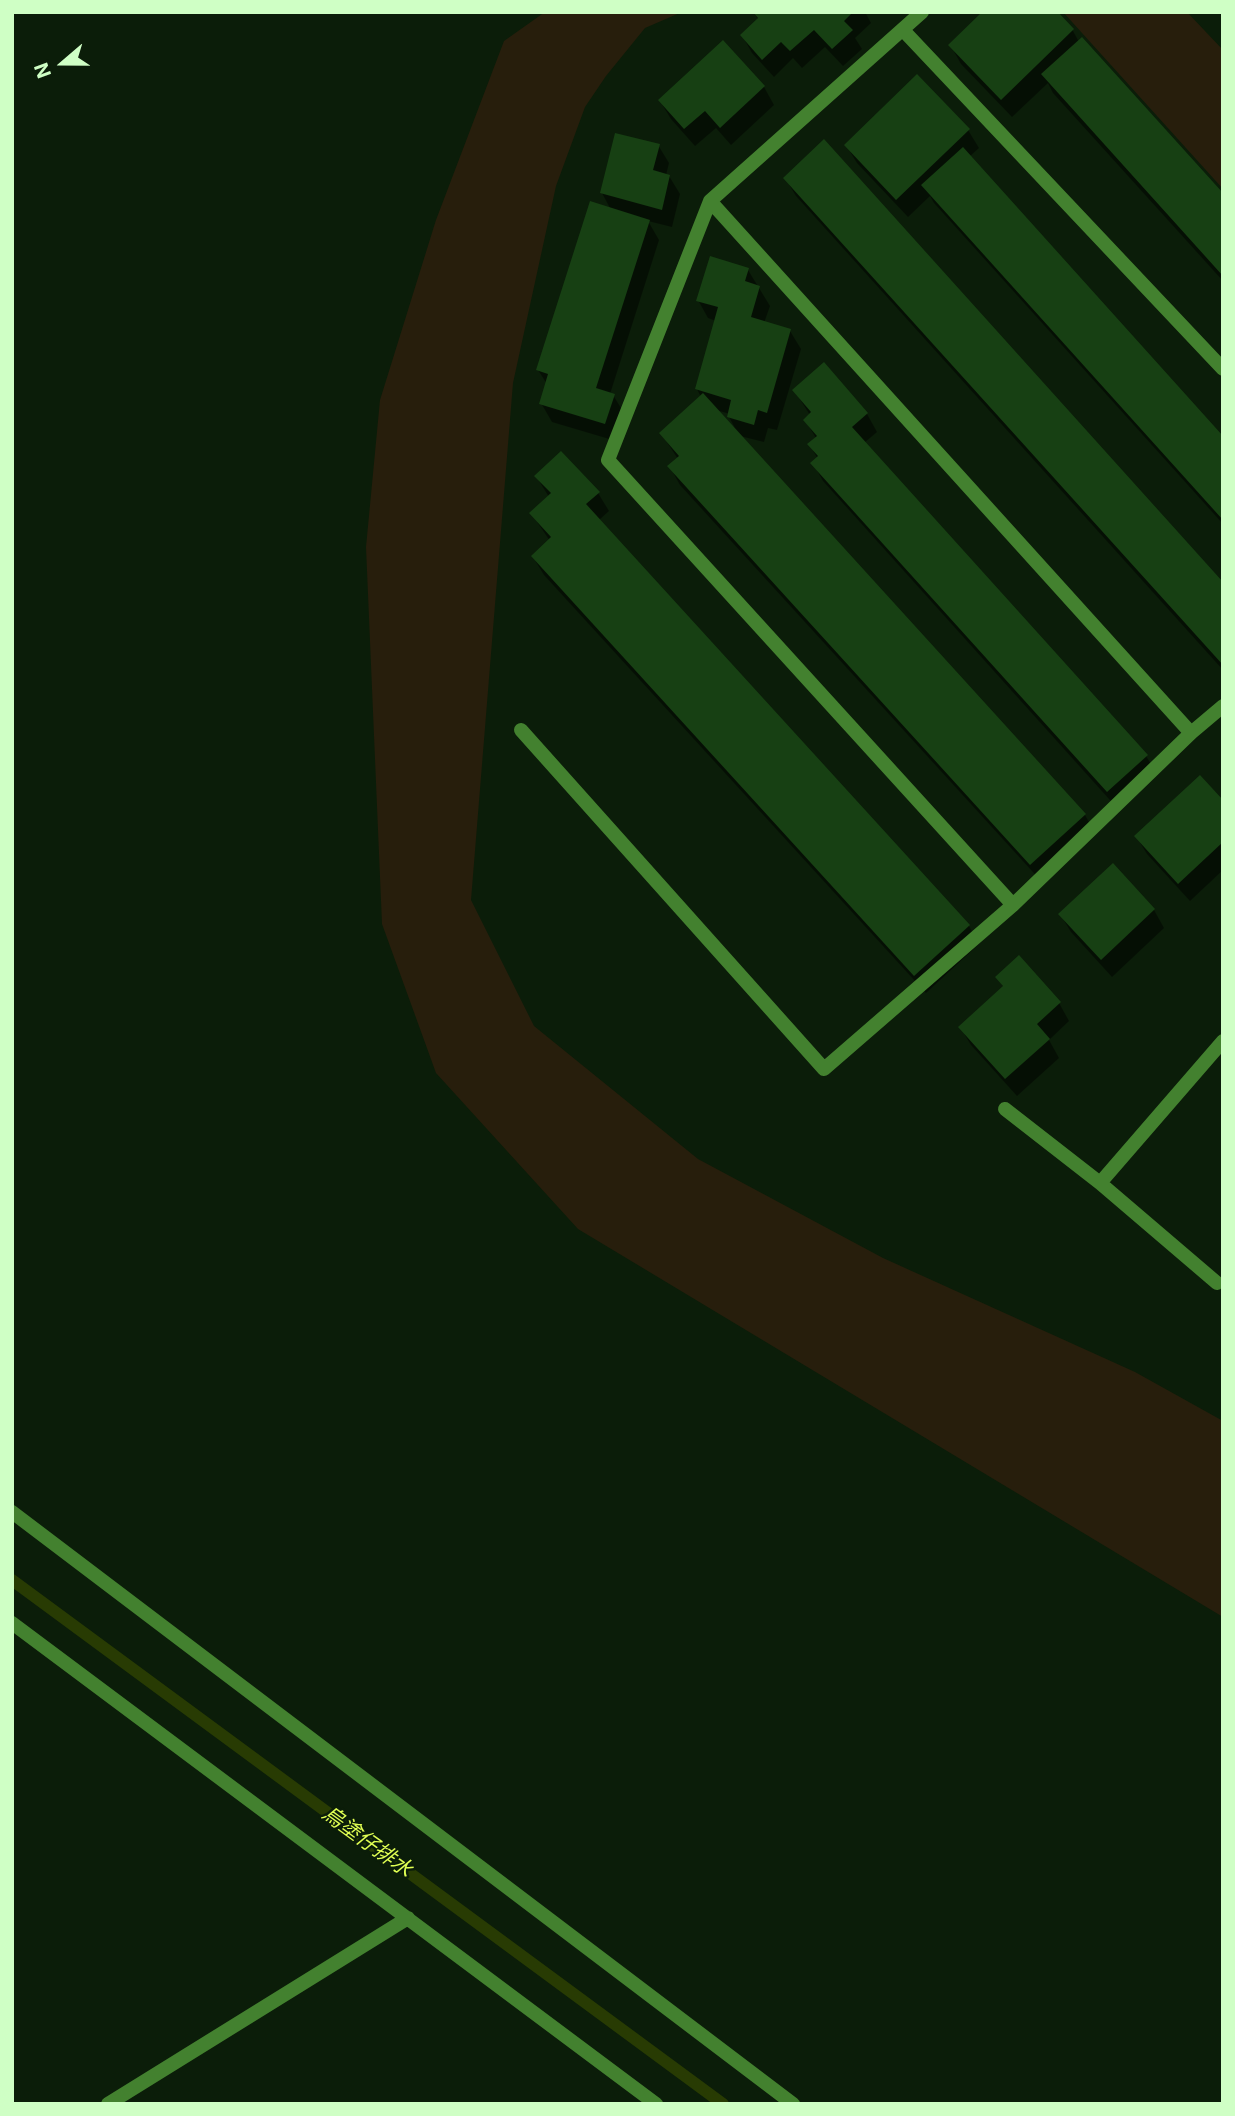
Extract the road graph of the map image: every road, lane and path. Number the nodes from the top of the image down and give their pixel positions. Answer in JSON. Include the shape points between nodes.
{"nodes":[{"id":1,"x":922,"y":12,"type":"edge"},
{"id":2,"x":903,"y":30,"type":"junction"},
{"id":3,"x":710,"y":201,"type":"junction"},
{"id":4,"x":1223,"y":369,"type":"edge"},
{"id":5,"x":1223,"y":706,"type":"edge"},
{"id":6,"x":521,"y":730,"type":"dead end"},
{"id":7,"x":1191,"y":733,"type":"junction"},
{"id":8,"x":1013,"y":905,"type":"junction"},
{"id":9,"x":1223,"y":1041,"type":"edge"},
{"id":10,"x":1005,"y":1109,"type":"dead end"},
{"id":11,"x":1100,"y":1184,"type":"junction"},
{"id":12,"x":1217,"y":1283,"type":"dead end"},
{"id":13,"x":12,"y":1512,"type":"edge"},
{"id":14,"x":12,"y":1623,"type":"edge"},
{"id":15,"x":408,"y":1918,"type":"junction"},
{"id":16,"x":108,"y":2104,"type":"edge"},
{"id":17,"x":656,"y":2104,"type":"edge"},
{"id":18,"x":793,"y":2104,"type":"edge"}],
"edges":[{"from":1,"to":2,"type":"street"},
{"from":2,"to":3,"type":"street"},
{"from":2,"to":4,"type":"street"},
{"from":3,"to":7,"type":"street"},
{"from":3,"to":8,"type":"street","via":[[608,460]]},
{"from":5,"to":7,"type":"street"},
{"from":6,"to":8,"type":"street","via":[[824,1069]]},
{"from":7,"to":8,"type":"street"},
{"from":9,"to":11,"type":"street"},
{"from":10,"to":11,"type":"street"},
{"from":11,"to":12,"type":"street"},
{"from":13,"to":18,"type":"street"},
{"from":14,"to":15,"type":"street"},
{"from":15,"to":16,"type":"street"},
{"from":15,"to":17,"type":"street"}]}
